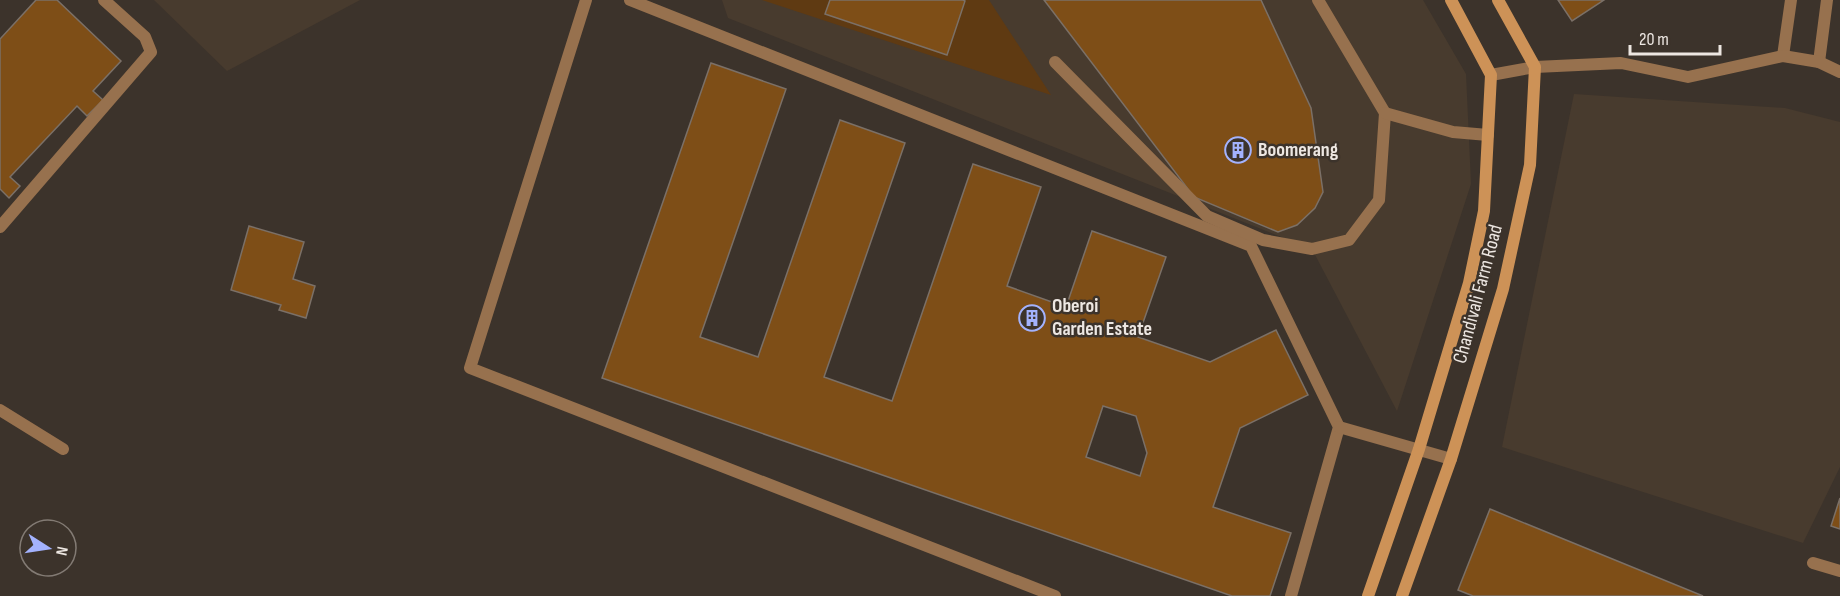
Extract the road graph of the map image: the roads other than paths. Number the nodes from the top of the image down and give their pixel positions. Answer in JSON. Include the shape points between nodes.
{"nodes":[{"id":1,"x":104,"y":0,"type":"edge"},
{"id":2,"x":586,"y":0,"type":"edge"},
{"id":3,"x":630,"y":0,"type":"edge"},
{"id":4,"x":1318,"y":0,"type":"edge"},
{"id":5,"x":1451,"y":0,"type":"edge"},
{"id":6,"x":1498,"y":0,"type":"edge"},
{"id":7,"x":1791,"y":0,"type":"edge"},
{"id":8,"x":1827,"y":0,"type":"edge"},
{"id":9,"x":1783,"y":56,"type":"junction"},
{"id":10,"x":1055,"y":62,"type":"dead end"},
{"id":11,"x":1819,"y":62,"type":"junction"},
{"id":12,"x":1535,"y":67,"type":"junction"},
{"id":13,"x":1840,"y":72,"type":"edge"},
{"id":14,"x":1491,"y":75,"type":"junction"},
{"id":15,"x":1385,"y":113,"type":"junction"},
{"id":16,"x":1488,"y":135,"type":"junction"},
{"id":17,"x":0,"y":227,"type":"edge"},
{"id":18,"x":0,"y":410,"type":"edge"},
{"id":19,"x":1339,"y":427,"type":"junction"},
{"id":20,"x":63,"y":448,"type":"dead end"},
{"id":21,"x":1419,"y":449,"type":"junction"},
{"id":22,"x":1451,"y":459,"type":"junction"},
{"id":23,"x":1813,"y":563,"type":"dead end"},
{"id":24,"x":1840,"y":571,"type":"edge"},
{"id":25,"x":1055,"y":596,"type":"edge"},
{"id":26,"x":1291,"y":596,"type":"edge"},
{"id":27,"x":1368,"y":596,"type":"edge"},
{"id":28,"x":1402,"y":596,"type":"edge"}],
"edges":[{"from":1,"to":17,"type":"street","via":[[145,37],[151,52]]},
{"from":2,"to":25,"type":"street","via":[[470,368]]},
{"from":3,"to":19,"type":"street","via":[[1251,246]]},
{"from":4,"to":15,"type":"street"},
{"from":5,"to":14,"type":"street"},
{"from":6,"to":12,"type":"street"},
{"from":7,"to":9,"type":"street"},
{"from":8,"to":11,"type":"street"},
{"from":9,"to":11,"type":"street"},
{"from":9,"to":12,"type":"street","via":[[1688,77],[1621,63]]},
{"from":10,"to":15,"type":"street","via":[[1207,216],[1263,240],[1312,249],[1348,240],[1379,200]]},
{"from":11,"to":13,"type":"street"},
{"from":12,"to":14,"type":"street"},
{"from":12,"to":22,"type":"street","name":"Chandivali Farm Road","via":[[1530,165],[1503,290]]},
{"from":14,"to":16,"type":"street"},
{"from":15,"to":16,"type":"street","via":[[1453,132]]},
{"from":16,"to":21,"type":"street","via":[[1484,211],[1469,283]]},
{"from":18,"to":20,"type":"street"},
{"from":19,"to":21,"type":"street"},
{"from":19,"to":26,"type":"street"},
{"from":21,"to":22,"type":"street"},
{"from":21,"to":27,"type":"street"},
{"from":22,"to":28,"type":"street","name":"Chandivali Farm Road"},
{"from":23,"to":24,"type":"street"}]}
